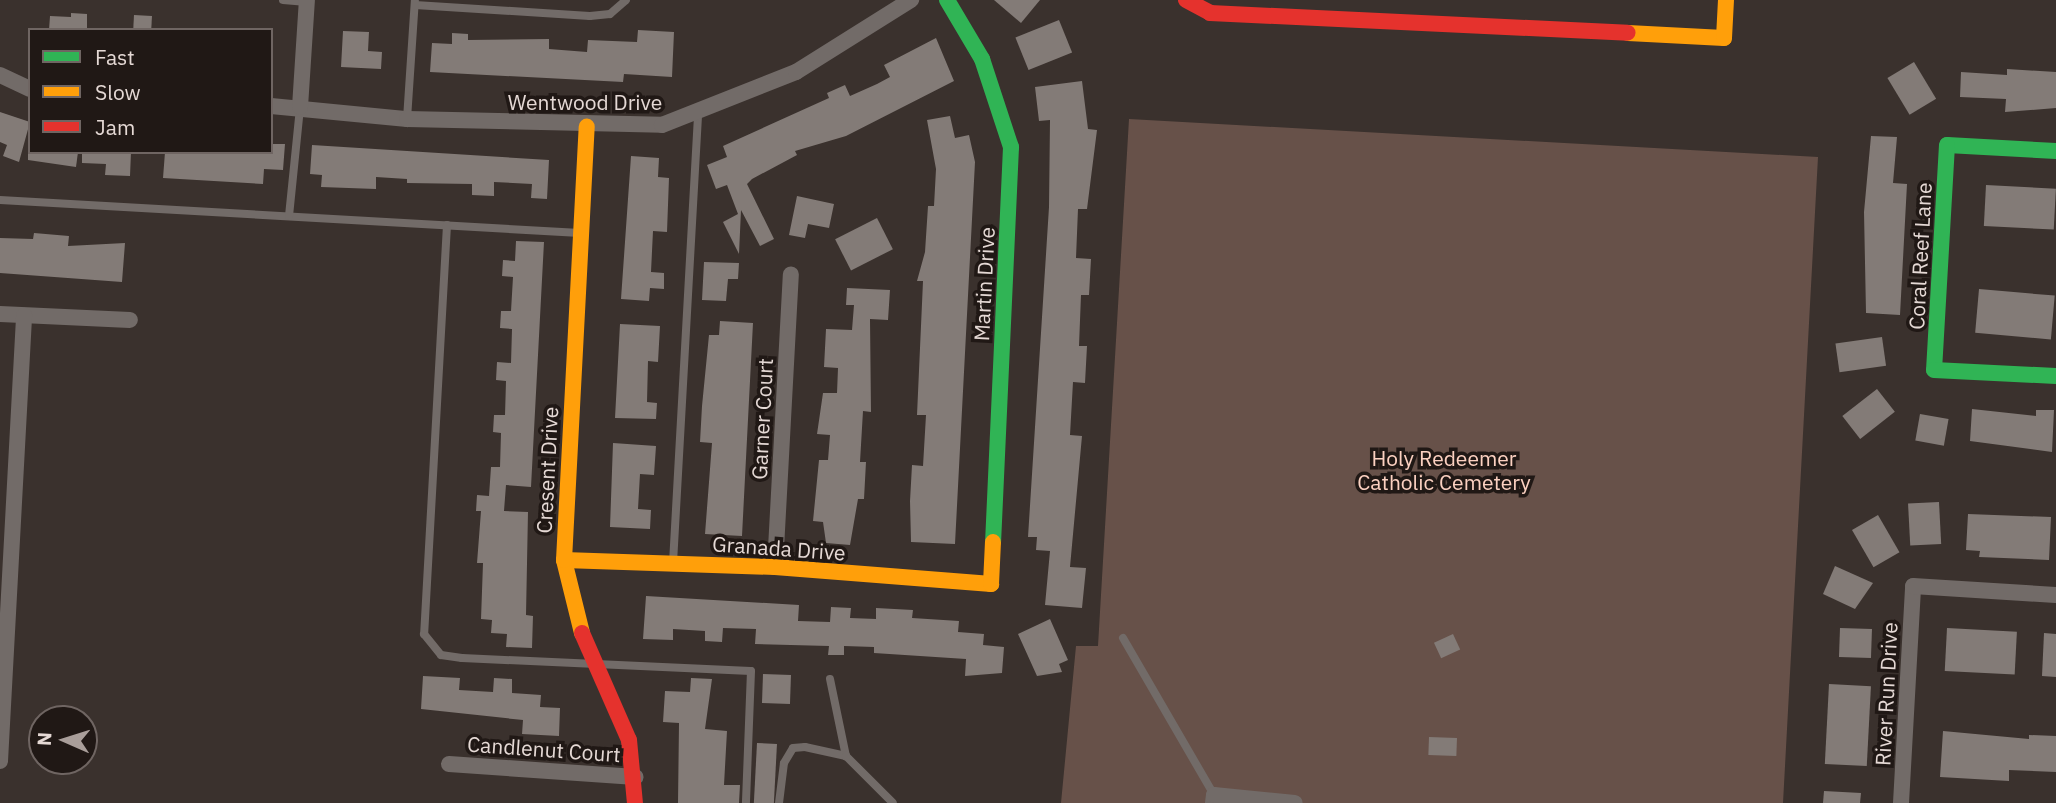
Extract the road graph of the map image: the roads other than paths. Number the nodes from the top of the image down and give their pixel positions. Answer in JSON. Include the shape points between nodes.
{"nodes":[{"id":1,"x":283,"y":0,"type":"edge"},
{"id":2,"x":626,"y":0,"type":"edge"},
{"id":3,"x":911,"y":0,"type":"edge"},
{"id":4,"x":947,"y":0,"type":"edge"},
{"id":5,"x":1186,"y":0,"type":"edge"},
{"id":6,"x":1726,"y":0,"type":"edge"},
{"id":7,"x":307,"y":1,"type":"edge"},
{"id":8,"x":415,"y":2,"type":"edge"},
{"id":9,"x":1249,"y":7,"type":"edge"},
{"id":10,"x":0,"y":75,"type":"edge"},
{"id":11,"x":28,"y":88,"type":"edge"},
{"id":12,"x":273,"y":106,"type":"edge"},
{"id":13,"x":300,"y":107,"type":"junction"},
{"id":14,"x":698,"y":115,"type":"junction"},
{"id":15,"x":407,"y":119,"type":"junction"},
{"id":16,"x":587,"y":127,"type":"junction"},
{"id":17,"x":2056,"y":152,"type":"edge"},
{"id":18,"x":0,"y":200,"type":"edge"},
{"id":19,"x":289,"y":216,"type":"junction"},
{"id":20,"x":447,"y":225,"type":"junction"},
{"id":21,"x":580,"y":233,"type":"junction"},
{"id":22,"x":792,"y":274,"type":"dead end"},
{"id":23,"x":0,"y":314,"type":"edge"},
{"id":24,"x":24,"y":316,"type":"junction"},
{"id":25,"x":130,"y":320,"type":"dead end"},
{"id":26,"x":2056,"y":376,"type":"edge"},
{"id":27,"x":564,"y":560,"type":"junction"},
{"id":28,"x":673,"y":563,"type":"junction"},
{"id":29,"x":775,"y":567,"type":"junction"},
{"id":30,"x":991,"y":584,"type":"joint"},
{"id":31,"x":2056,"y":595,"type":"edge"},
{"id":32,"x":1123,"y":638,"type":"dead end"},
{"id":33,"x":598,"y":668,"type":"junction"},
{"id":34,"x":830,"y":679,"type":"dead end"},
{"id":35,"x":846,"y":756,"type":"junction"},
{"id":36,"x":0,"y":761,"type":"edge"},
{"id":37,"x":449,"y":764,"type":"dead end"},
{"id":38,"x":636,"y":777,"type":"junction"},
{"id":39,"x":1213,"y":799,"type":"edge"},
{"id":40,"x":635,"y":803,"type":"edge"},
{"id":41,"x":746,"y":803,"type":"edge"},
{"id":42,"x":779,"y":803,"type":"edge"},
{"id":43,"x":894,"y":803,"type":"edge"},
{"id":44,"x":1294,"y":803,"type":"edge"},
{"id":45,"x":1901,"y":803,"type":"edge"}],
"edges":[{"from":1,"to":7,"type":"lane"},
{"from":2,"to":8,"type":"lane","via":[[610,14],[590,16]]},
{"from":3,"to":14,"type":"street","name":"Wentwood Drive","via":[[796,72]]},
{"from":4,"to":30,"type":"street","name":"Martin Drive","via":[[982,59],[1011,147]]},
{"from":5,"to":9,"type":"street","via":[[1210,12]]},
{"from":6,"to":9,"type":"street","via":[[1724,38]]},
{"from":7,"to":13,"type":"street"},
{"from":8,"to":15,"type":"lane"},
{"from":10,"to":11,"type":"street"},
{"from":12,"to":13,"type":"street","name":"Wentwood Drive"},
{"from":13,"to":15,"type":"street","name":"Wentwood Drive"},
{"from":13,"to":19,"type":"lane"},
{"from":14,"to":16,"type":"street","name":"Wentwood Drive","via":[[662,125]]},
{"from":14,"to":28,"type":"lane"},
{"from":15,"to":16,"type":"street","name":"Wentwood Drive"},
{"from":16,"to":21,"type":"street","name":"Cresent Drive"},
{"from":17,"to":26,"type":"street","name":"Coral Reef Lane","via":[[1947,145],[1934,370]]},
{"from":18,"to":19,"type":"lane"},
{"from":19,"to":20,"type":"lane"},
{"from":20,"to":21,"type":"lane"},
{"from":20,"to":33,"type":"lane","via":[[424,634],[441,655]]},
{"from":21,"to":27,"type":"street","name":"Cresent Drive"},
{"from":22,"to":29,"type":"street","name":"Garner Court"},
{"from":23,"to":24,"type":"street"},
{"from":24,"to":25,"type":"street"},
{"from":24,"to":36,"type":"street"},
{"from":27,"to":28,"type":"street","name":"Granada Drive"},
{"from":27,"to":33,"type":"street","name":"Cresent Drive","via":[[578,625]]},
{"from":28,"to":29,"type":"street","name":"Granada Drive"},
{"from":29,"to":30,"type":"street","name":"Granada Drive"},
{"from":31,"to":45,"type":"street","name":"River Run Drive","via":[[1913,586]]},
{"from":32,"to":39,"type":"lane"},
{"from":33,"to":38,"type":"street","name":"Cresent Drive","via":[[629,740]]},
{"from":33,"to":41,"type":"lane","via":[[625,663],[751,671]]},
{"from":34,"to":35,"type":"lane"},
{"from":35,"to":42,"type":"lane","via":[[793,748],[784,763]]},
{"from":35,"to":43,"type":"lane"},
{"from":37,"to":38,"type":"street","name":"Candlenut Court"},
{"from":38,"to":40,"type":"street","name":"Cresent Drive"},
{"from":39,"to":44,"type":"street"}]}
